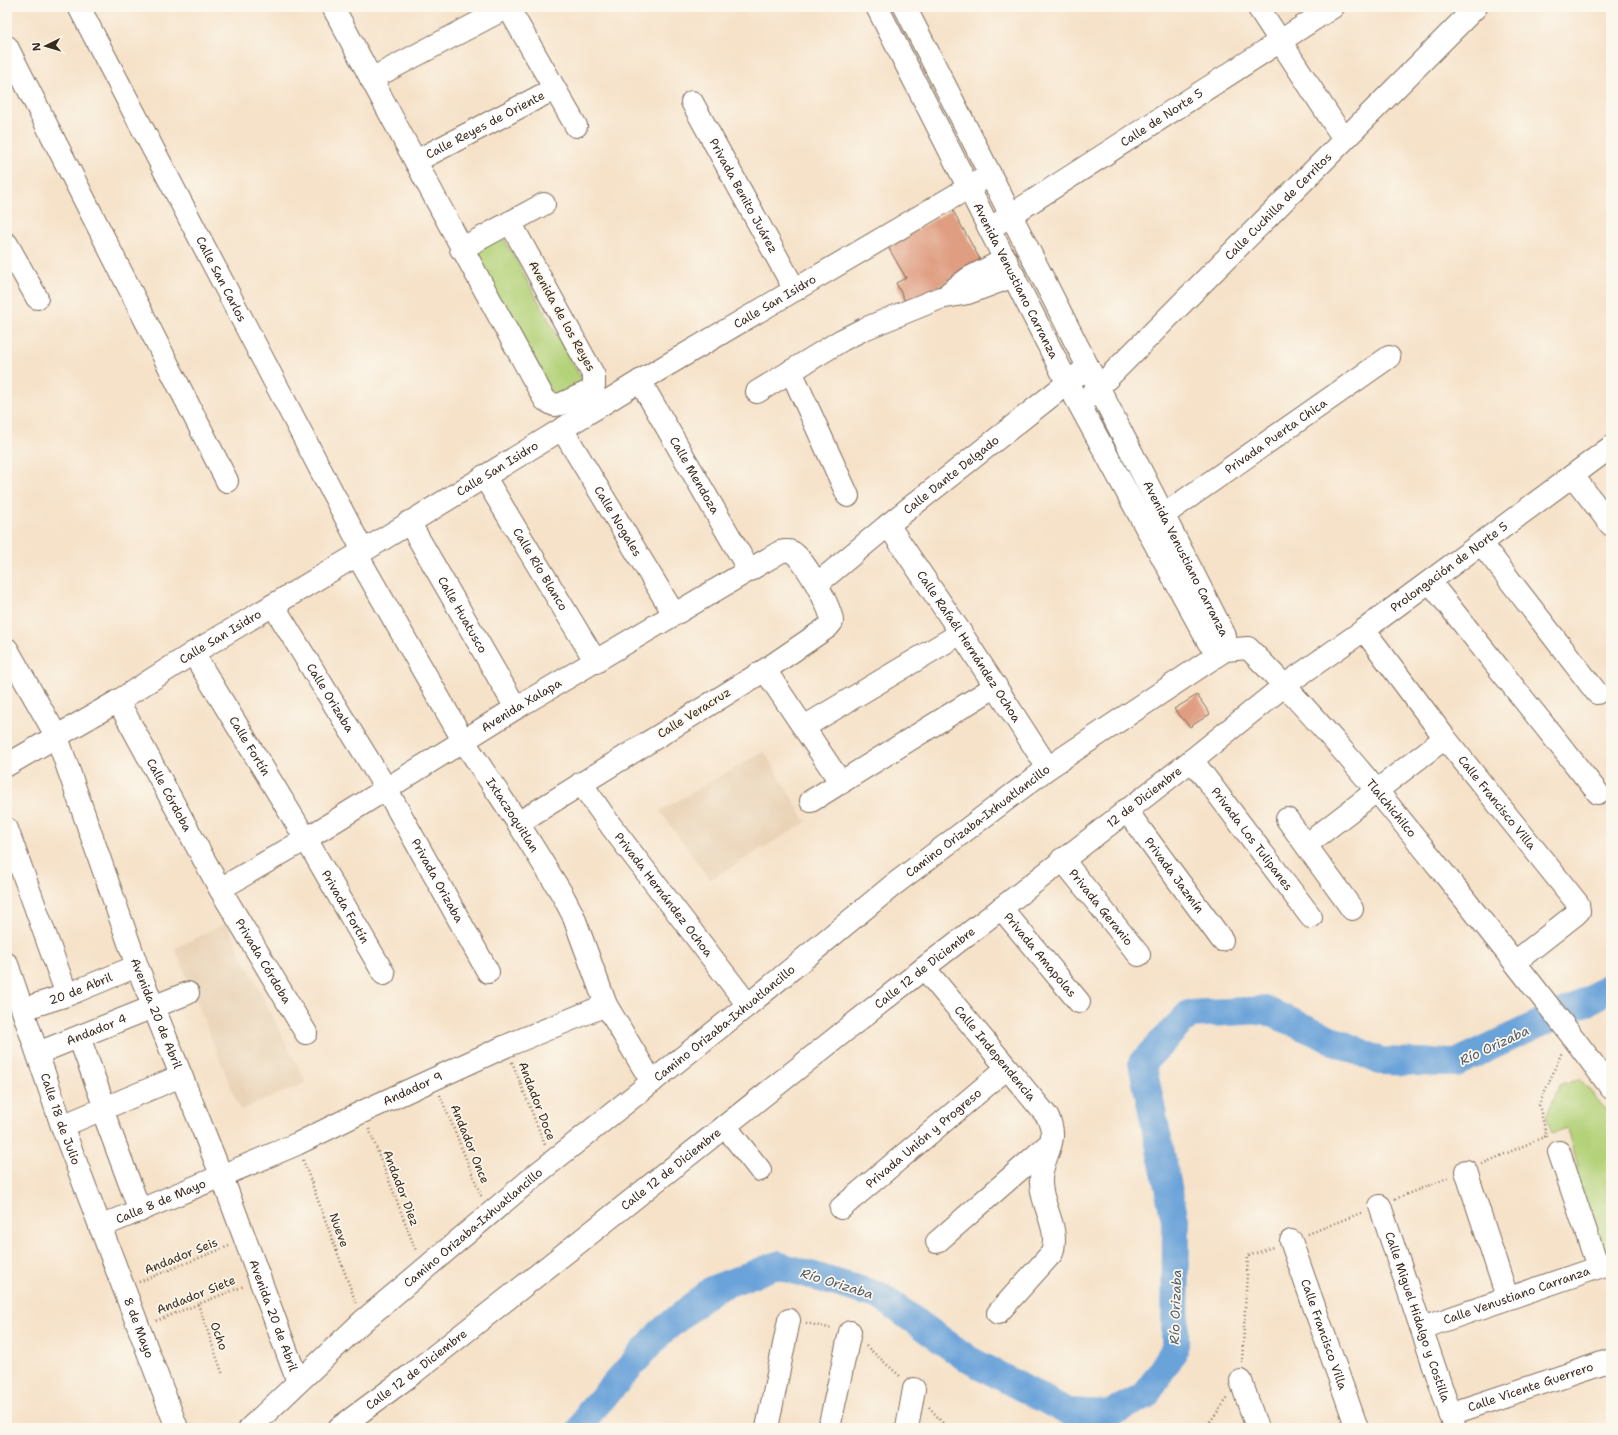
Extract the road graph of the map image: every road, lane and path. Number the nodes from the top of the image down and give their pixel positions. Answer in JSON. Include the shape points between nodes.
{"nodes":[{"id":1,"x":79,"y":7,"type":"edge"},
{"id":2,"x":333,"y":7,"type":"edge"},
{"id":3,"x":508,"y":7,"type":"edge"},
{"id":4,"x":877,"y":7,"type":"edge"},
{"id":5,"x":905,"y":7,"type":"edge"},
{"id":6,"x":1258,"y":7,"type":"edge"},
{"id":7,"x":1333,"y":7,"type":"edge"},
{"id":8,"x":1476,"y":7,"type":"edge"},
{"id":9,"x":1279,"y":42,"type":"junction"},
{"id":10,"x":7,"y":47,"type":"edge"},
{"id":11,"x":371,"y":79,"type":"junction"},
{"id":12,"x":554,"y":90,"type":"junction"},
{"id":13,"x":692,"y":102,"type":"dead end"},
{"id":14,"x":576,"y":126,"type":"dead end"},
{"id":15,"x":1344,"y":139,"type":"junction"},
{"id":16,"x":416,"y":161,"type":"junction"},
{"id":17,"x":990,"y":175,"type":"junction"},
{"id":18,"x":968,"y":188,"type":"junction"},
{"id":19,"x":544,"y":204,"type":"dead end"},
{"id":20,"x":1011,"y":217,"type":"junction"},
{"id":21,"x":510,"y":222,"type":"junction"},
{"id":22,"x":989,"y":229,"type":"junction"},
{"id":23,"x":7,"y":244,"type":"edge"},
{"id":24,"x":461,"y":249,"type":"junction"},
{"id":25,"x":1010,"y":267,"type":"junction"},
{"id":26,"x":795,"y":290,"type":"junction"},
{"id":27,"x":37,"y":298,"type":"dead end"},
{"id":28,"x":1389,"y":357,"type":"dead end"},
{"id":29,"x":1087,"y":368,"type":"junction"},
{"id":30,"x":791,"y":371,"type":"junction"},
{"id":31,"x":640,"y":381,"type":"junction"},
{"id":32,"x":1067,"y":382,"type":"junction"},
{"id":33,"x":1099,"y":389,"type":"junction"},
{"id":34,"x":757,"y":392,"type":"dead end"},
{"id":35,"x":1080,"y":405,"type":"junction"},
{"id":36,"x":562,"y":429,"type":"junction"},
{"id":37,"x":1611,"y":447,"type":"edge"},
{"id":38,"x":484,"y":476,"type":"junction"},
{"id":39,"x":1573,"y":476,"type":"junction"},
{"id":40,"x":227,"y":481,"type":"dead end"},
{"id":41,"x":848,"y":496,"type":"dead end"},
{"id":42,"x":1162,"y":516,"type":"junction"},
{"id":43,"x":409,"y":522,"type":"junction"},
{"id":44,"x":1611,"y":525,"type":"edge"},
{"id":45,"x":888,"y":526,"type":"junction"},
{"id":46,"x":1481,"y":543,"type":"junction"},
{"id":47,"x":360,"y":553,"type":"junction"},
{"id":48,"x":749,"y":570,"type":"junction"},
{"id":49,"x":1430,"y":582,"type":"junction"},
{"id":50,"x":817,"y":584,"type":"junction"},
{"id":51,"x":273,"y":606,"type":"junction"},
{"id":52,"x":674,"y":614,"type":"junction"},
{"id":53,"x":1364,"y":630,"type":"junction"},
{"id":54,"x":961,"y":633,"type":"junction"},
{"id":55,"x":7,"y":649,"type":"edge"},
{"id":56,"x":1225,"y":650,"type":"junction"},
{"id":57,"x":193,"y":653,"type":"junction"},
{"id":58,"x":596,"y":662,"type":"junction"},
{"id":59,"x":765,"y":670,"type":"junction"},
{"id":60,"x":1285,"y":685,"type":"junction"},
{"id":61,"x":996,"y":686,"type":"junction"},
{"id":62,"x":1597,"y":693,"type":"dead end"},
{"id":63,"x":118,"y":701,"type":"junction"},
{"id":64,"x":516,"y":708,"type":"junction"},
{"id":65,"x":804,"y":726,"type":"junction"},
{"id":66,"x":57,"y":737,"type":"junction"},
{"id":67,"x":1446,"y":738,"type":"junction"},
{"id":68,"x":463,"y":740,"type":"junction"},
{"id":69,"x":1192,"y":760,"type":"junction"},
{"id":70,"x":7,"y":765,"type":"edge"},
{"id":71,"x":1048,"y":768,"type":"junction"},
{"id":72,"x":581,"y":783,"type":"junction"},
{"id":73,"x":841,"y":783,"type":"junction"},
{"id":74,"x":387,"y":790,"type":"junction"},
{"id":75,"x":1378,"y":791,"type":"junction"},
{"id":76,"x":1598,"y":793,"type":"dead end"},
{"id":77,"x":812,"y":801,"type":"dead end"},
{"id":78,"x":1126,"y":810,"type":"junction"},
{"id":79,"x":1287,"y":819,"type":"dead end"},
{"id":80,"x":518,"y":823,"type":"junction"},
{"id":81,"x":7,"y":829,"type":"edge"},
{"id":82,"x":306,"y":839,"type":"junction"},
{"id":83,"x":1306,"y":845,"type":"junction"},
{"id":84,"x":1062,"y":859,"type":"junction"},
{"id":85,"x":220,"y":889,"type":"junction"},
{"id":86,"x":1001,"y":908,"type":"junction"},
{"id":87,"x":1352,"y":908,"type":"dead end"},
{"id":88,"x":1311,"y":917,"type":"dead end"},
{"id":89,"x":1222,"y":940,"type":"dead end"},
{"id":90,"x":1139,"y":955,"type":"dead end"},
{"id":91,"x":1515,"y":962,"type":"junction"},
{"id":92,"x":7,"y":964,"type":"edge"},
{"id":93,"x":137,"y":966,"type":"junction"},
{"id":94,"x":924,"y":968,"type":"junction"},
{"id":95,"x":488,"y":972,"type":"dead end"},
{"id":96,"x":384,"y":974,"type":"dead end"},
{"id":97,"x":188,"y":994,"type":"dead end"},
{"id":98,"x":67,"y":995,"type":"junction"},
{"id":99,"x":1079,"y":1002,"type":"dead end"},
{"id":100,"x":606,"y":1005,"type":"junction"},
{"id":101,"x":748,"y":1005,"type":"junction"},
{"id":102,"x":155,"y":1008,"type":"junction"},
{"id":103,"x":23,"y":1009,"type":"junction"},
{"id":104,"x":1568,"y":1030,"type":"junction"},
{"id":105,"x":306,"y":1033,"type":"dead end"},
{"id":106,"x":79,"y":1037,"type":"junction"},
{"id":107,"x":506,"y":1046,"type":"junction"},
{"id":108,"x":38,"y":1053,"type":"junction"},
{"id":109,"x":1007,"y":1068,"type":"junction"},
{"id":110,"x":181,"y":1076,"type":"junction"},
{"id":111,"x":434,"y":1080,"type":"junction"},
{"id":112,"x":652,"y":1082,"type":"junction"},
{"id":113,"x":1611,"y":1088,"type":"edge"},
{"id":114,"x":104,"y":1108,"type":"junction"},
{"id":115,"x":362,"y":1112,"type":"junction"},
{"id":116,"x":62,"y":1126,"type":"junction"},
{"id":117,"x":724,"y":1126,"type":"junction"},
{"id":118,"x":298,"y":1144,"type":"junction"},
{"id":119,"x":1050,"y":1144,"type":"junction"},
{"id":120,"x":1552,"y":1144,"type":"junction"},
{"id":121,"x":552,"y":1162,"type":"junction"},
{"id":122,"x":760,"y":1170,"type":"dead end"},
{"id":123,"x":1466,"y":1171,"type":"junction"},
{"id":124,"x":222,"y":1177,"type":"junction"},
{"id":125,"x":1380,"y":1206,"type":"junction"},
{"id":126,"x":841,"y":1208,"type":"dead end"},
{"id":127,"x":140,"y":1210,"type":"junction"},
{"id":128,"x":488,"y":1215,"type":"junction"},
{"id":129,"x":100,"y":1227,"type":"junction"},
{"id":130,"x":245,"y":1240,"type":"junction"},
{"id":131,"x":1291,"y":1241,"type":"junction"},
{"id":132,"x":937,"y":1242,"type":"dead end"},
{"id":133,"x":1605,"y":1265,"type":"edge"},
{"id":134,"x":424,"y":1270,"type":"junction"},
{"id":135,"x":260,"y":1279,"type":"junction"},
{"id":136,"x":124,"y":1288,"type":"junction"},
{"id":137,"x":1507,"y":1297,"type":"junction"},
{"id":138,"x":198,"y":1304,"type":"junction"},
{"id":139,"x":998,"y":1313,"type":"dead end"},
{"id":140,"x":789,"y":1320,"type":"joint"},
{"id":141,"x":363,"y":1321,"type":"junction"},
{"id":142,"x":138,"y":1328,"type":"junction"},
{"id":143,"x":1422,"y":1328,"type":"junction"},
{"id":144,"x":850,"y":1332,"type":"junction"},
{"id":145,"x":1611,"y":1360,"type":"edge"},
{"id":146,"x":223,"y":1375,"type":"dead end"},
{"id":147,"x":1241,"y":1381,"type":"junction"},
{"id":148,"x":298,"y":1382,"type":"junction"},
{"id":149,"x":914,"y":1389,"type":"junction"},
{"id":150,"x":1453,"y":1421,"type":"edge"},
{"id":151,"x":177,"y":1428,"type":"edge"},
{"id":152,"x":250,"y":1428,"type":"edge"},
{"id":153,"x":339,"y":1428,"type":"edge"},
{"id":154,"x":767,"y":1428,"type":"edge"},
{"id":155,"x":829,"y":1428,"type":"edge"},
{"id":156,"x":907,"y":1428,"type":"edge"},
{"id":157,"x":947,"y":1428,"type":"edge"},
{"id":158,"x":1205,"y":1428,"type":"edge"},
{"id":159,"x":1258,"y":1428,"type":"edge"},
{"id":160,"x":1357,"y":1428,"type":"edge"}],
"edges":[{"from":1,"to":47,"type":"street","name":"Calle San Carlos"},
{"from":2,"to":11,"type":"street","name":"Avenida de los Reyes"},
{"from":3,"to":11,"type":"street"},
{"from":3,"to":12,"type":"street"},
{"from":4,"to":18,"type":"street","name":"Avenida Venustiano Carranza"},
{"from":5,"to":17,"type":"street","name":"Avenida Venustiano Carranza"},
{"from":6,"to":9,"type":"street"},
{"from":7,"to":9,"type":"street","name":"Calle de Norte 5"},
{"from":8,"to":15,"type":"street","name":"Calle Cuchilla de Cerritos"},
{"from":9,"to":15,"type":"street"},
{"from":9,"to":20,"type":"street","name":"Calle de Norte 5"},
{"from":10,"to":40,"type":"street"},
{"from":11,"to":16,"type":"street","name":"Avenida de los Reyes"},
{"from":12,"to":14,"type":"street"},
{"from":12,"to":16,"type":"street","name":"Calle Reyes de Oriente"},
{"from":13,"to":26,"type":"street","name":"Privada Benito Juárez"},
{"from":15,"to":33,"type":"street","name":"Calle Cuchilla de Cerritos"},
{"from":16,"to":24,"type":"street","name":"Avenida de los Reyes"},
{"from":17,"to":18,"type":"street","name":"Calle San Isidro"},
{"from":17,"to":20,"type":"street","name":"Avenida Venustiano Carranza"},
{"from":18,"to":22,"type":"street","name":"Avenida Venustiano Carranza"},
{"from":18,"to":26,"type":"street","name":"Calle San Isidro"},
{"from":19,"to":21,"type":"street"},
{"from":20,"to":22,"type":"street","name":"Calle de Norte 5"},
{"from":20,"to":29,"type":"street","name":"Avenida Venustiano Carranza"},
{"from":21,"to":24,"type":"street"},
{"from":21,"to":24,"type":"street","name":"Avenida de los Reyes","via":[[593,372],[595,381],[590,391],[561,404],[554,405],[545,400]]},
{"from":22,"to":25,"type":"street","name":"Avenida Venustiano Carranza"},
{"from":23,"to":27,"type":"street"},
{"from":25,"to":30,"type":"street","via":[[969,278],[940,298],[864,329]]},
{"from":25,"to":32,"type":"street","name":"Avenida Venustiano Carranza"},
{"from":26,"to":31,"type":"street","name":"Calle San Isidro"},
{"from":28,"to":42,"type":"street","name":"Privada Puerta Chica"},
{"from":29,"to":32,"type":"street","name":"Calle Dante Delgado"},
{"from":29,"to":33,"type":"street","name":"Avenida Venustiano Carranza"},
{"from":30,"to":34,"type":"street"},
{"from":30,"to":41,"type":"street"},
{"from":31,"to":36,"type":"street","name":"Calle San Isidro"},
{"from":31,"to":48,"type":"street","name":"Calle Mendoza"},
{"from":32,"to":35,"type":"street","name":"Avenida Venustiano Carranza"},
{"from":32,"to":45,"type":"street","name":"Calle Dante Delgado"},
{"from":33,"to":35,"type":"street","name":"Calle Cuchilla de Cerritos"},
{"from":33,"to":42,"type":"street","name":"Avenida Venustiano Carranza"},
{"from":35,"to":56,"type":"street","name":"Avenida Venustiano Carranza","via":[[1209,644]]},
{"from":36,"to":38,"type":"street","name":"Calle San Isidro"},
{"from":36,"to":52,"type":"street","name":"Calle Nogales"},
{"from":37,"to":39,"type":"street","name":"Prolongación de Norte 5"},
{"from":38,"to":43,"type":"street","name":"Calle San Isidro"},
{"from":38,"to":58,"type":"street","name":"Calle Río Blanco"},
{"from":39,"to":44,"type":"street"},
{"from":39,"to":46,"type":"street","name":"Prolongación de Norte 5"},
{"from":42,"to":56,"type":"street","name":"Avenida Venustiano Carranza","via":[[1225,636]]},
{"from":43,"to":47,"type":"street","name":"Calle San Isidro"},
{"from":43,"to":64,"type":"street","name":"Calle Huatusco"},
{"from":45,"to":50,"type":"street","name":"Calle Dante Delgado"},
{"from":45,"to":54,"type":"street","name":"Calle Rafaél Hernández Ochoa"},
{"from":46,"to":49,"type":"street","name":"Prolongación de Norte 5"},
{"from":46,"to":62,"type":"street"},
{"from":47,"to":51,"type":"street","name":"Calle San Isidro"},
{"from":47,"to":68,"type":"street","name":"Ixtaczoquitlan"},
{"from":48,"to":50,"type":"street","name":"Avenida Xalapa","via":[[780,552],[788,551],[795,554]]},
{"from":48,"to":52,"type":"street","name":"Avenida Xalapa"},
{"from":49,"to":53,"type":"street","name":"Prolongación de Norte 5"},
{"from":49,"to":76,"type":"street"},
{"from":50,"to":59,"type":"street","name":"Calle Veracruz","via":[[832,616],[832,624]]},
{"from":51,"to":57,"type":"street","name":"Calle San Isidro"},
{"from":51,"to":74,"type":"street","name":"Calle Orizaba"},
{"from":52,"to":58,"type":"street","name":"Avenida Xalapa"},
{"from":53,"to":60,"type":"street","name":"Prolongación de Norte 5"},
{"from":53,"to":67,"type":"street","name":"Calle Francisco Villa"},
{"from":54,"to":61,"type":"street","name":"Calle Rafaél Hernández Ochoa"},
{"from":54,"to":65,"type":"street"},
{"from":55,"to":66,"type":"street","name":"Avenida 20 de Abril"},
{"from":56,"to":60,"type":"street","name":"Tlalchichilco","via":[[1248,648]]},
{"from":56,"to":71,"type":"street","name":"Camino Orizaba-Ixhuatlancillo"},
{"from":57,"to":63,"type":"street","name":"Calle San Isidro"},
{"from":57,"to":82,"type":"street","name":"Calle Fortín"},
{"from":58,"to":64,"type":"street","name":"Avenida Xalapa"},
{"from":59,"to":65,"type":"street"},
{"from":59,"to":72,"type":"street","name":"Calle Veracruz"},
{"from":60,"to":69,"type":"street","name":"12 de Diciembre"},
{"from":60,"to":75,"type":"street","name":"Tlalchichilco"},
{"from":61,"to":71,"type":"street","name":"Calle Rafaél Hernández Ochoa"},
{"from":61,"to":73,"type":"street"},
{"from":63,"to":66,"type":"street","name":"Calle San Isidro"},
{"from":63,"to":85,"type":"street","name":"Calle Córdoba"},
{"from":64,"to":68,"type":"street","name":"Avenida Xalapa"},
{"from":65,"to":73,"type":"street"},
{"from":66,"to":70,"type":"street","name":"Calle San Isidro"},
{"from":66,"to":93,"type":"street","name":"Avenida 20 de Abril"},
{"from":67,"to":75,"type":"street"},
{"from":67,"to":91,"type":"street","name":"Calle Francisco Villa","via":[[1578,904],[1579,910],[1576,914]]},
{"from":68,"to":74,"type":"street","name":"Avenida Xalapa"},
{"from":68,"to":80,"type":"street","name":"Ixtaczoquitlan"},
{"from":69,"to":78,"type":"street","name":"12 de Diciembre"},
{"from":69,"to":88,"type":"street","name":"Privada Los Tulipanes"},
{"from":71,"to":101,"type":"street","name":"Camino Orizaba-Ixhuatlancillo","via":[[892,886]]},
{"from":72,"to":80,"type":"street","name":"Calle Veracruz"},
{"from":72,"to":101,"type":"street","name":"Privada Hernández Ochoa"},
{"from":73,"to":77,"type":"street"},
{"from":74,"to":82,"type":"street","name":"Avenida Xalapa"},
{"from":74,"to":95,"type":"street","name":"Privada Orizaba"},
{"from":75,"to":83,"type":"street"},
{"from":75,"to":91,"type":"street","name":"Tlalchichilco"},
{"from":78,"to":84,"type":"street","name":"12 de Diciembre"},
{"from":78,"to":89,"type":"street","name":"Privada Jazmín"},
{"from":79,"to":83,"type":"street"},
{"from":80,"to":100,"type":"street","name":"Ixtaczoquitlan","via":[[573,915]]},
{"from":81,"to":98,"type":"street"},
{"from":82,"to":85,"type":"street","name":"Avenida Xalapa"},
{"from":82,"to":96,"type":"street","name":"Privada Fortín"},
{"from":83,"to":87,"type":"street"},
{"from":84,"to":86,"type":"street","name":"12 de Diciembre"},
{"from":84,"to":90,"type":"street","name":"Privada Geranio"},
{"from":85,"to":105,"type":"street","name":"Privada Córdoba"},
{"from":86,"to":94,"type":"street","name":"Calle 12 de Diciembre"},
{"from":86,"to":99,"type":"street","name":"Privada Amapolas"},
{"from":91,"to":104,"type":"street","name":"Tlalchichilco"},
{"from":92,"to":103,"type":"street","name":"Calle 18 de Julio"},
{"from":93,"to":98,"type":"street","name":"20 de Abril"},
{"from":93,"to":102,"type":"street","name":"Avenida 20 de Abril"},
{"from":94,"to":109,"type":"street","name":"Calle Independencia"},
{"from":94,"to":117,"type":"street","name":"Calle 12 de Diciembre"},
{"from":97,"to":102,"type":"street","name":"Andador 4"},
{"from":98,"to":103,"type":"street","name":"20 de Abril"},
{"from":100,"to":107,"type":"street","name":"Andador 9"},
{"from":100,"to":112,"type":"street","name":"Ixtaczoquitlan"},
{"from":101,"to":112,"type":"street","name":"Camino Orizaba-Ixhuatlancillo"},
{"from":102,"to":106,"type":"street","name":"Andador 4"},
{"from":102,"to":110,"type":"street","name":"Avenida 20 de Abril"},
{"from":103,"to":108,"type":"street","name":"Calle 18 de Julio"},
{"from":104,"to":113,"type":"street","name":"Tlalchichilco"},
{"from":104,"to":120,"type":"path","via":[[1539,1105]]},
{"from":106,"to":108,"type":"street","name":"Andador 4"},
{"from":106,"to":114,"type":"street"},
{"from":107,"to":111,"type":"street","name":"Andador 9"},
{"from":107,"to":121,"type":"path","name":"Andador Doce"},
{"from":108,"to":116,"type":"street","name":"Calle 18 de Julio"},
{"from":109,"to":119,"type":"street","name":"Calle Independencia","via":[[1047,1116],[1053,1134]]},
{"from":109,"to":126,"type":"street","name":"Privada Unión y Progreso"},
{"from":110,"to":114,"type":"street"},
{"from":110,"to":124,"type":"street","name":"Avenida 20 de Abril"},
{"from":111,"to":115,"type":"street","name":"Andador 9"},
{"from":111,"to":128,"type":"path","name":"Andador Once"},
{"from":112,"to":121,"type":"street","name":"Camino Orizaba-Ixhuatlancillo"},
{"from":114,"to":116,"type":"street"},
{"from":114,"to":127,"type":"street"},
{"from":115,"to":118,"type":"street","name":"Andador 9"},
{"from":115,"to":134,"type":"path","name":"Andador Diez"},
{"from":116,"to":129,"type":"street","name":"Calle 18 de Julio"},
{"from":117,"to":122,"type":"street"},
{"from":117,"to":153,"type":"street","name":"Calle 12 de Diciembre","via":[[424,1364]]},
{"from":118,"to":124,"type":"street","name":"Andador 9"},
{"from":118,"to":141,"type":"path","name":"Nueve"},
{"from":119,"to":132,"type":"street"},
{"from":119,"to":139,"type":"street","name":"Calle Independencia","via":[[1040,1182],[1055,1244],[1052,1253]]},
{"from":120,"to":123,"type":"path"},
{"from":120,"to":133,"type":"street"},
{"from":121,"to":128,"type":"street","name":"Camino Orizaba-Ixhuatlancillo"},
{"from":123,"to":125,"type":"path"},
{"from":123,"to":137,"type":"street"},
{"from":124,"to":127,"type":"street","name":"Calle 8 de Mayo"},
{"from":124,"to":130,"type":"street","name":"Avenida 20 de Abril"},
{"from":125,"to":131,"type":"path"},
{"from":125,"to":143,"type":"street","name":"Calle Miguel Hidalgo y Costilla"},
{"from":127,"to":129,"type":"street","name":"Calle 8 de Mayo"},
{"from":128,"to":134,"type":"street","name":"Camino Orizaba-Ixhuatlancillo"},
{"from":129,"to":136,"type":"street","name":"8 de Mayo"},
{"from":130,"to":135,"type":"street","name":"Avenida 20 de Abril"},
{"from":130,"to":136,"type":"path","name":"Andador Seis"},
{"from":131,"to":147,"type":"path","via":[[1248,1256]]},
{"from":131,"to":160,"type":"street","name":"Calle Francisco Villa"},
{"from":133,"to":137,"type":"street","name":"Calle Venustiano Carranza"},
{"from":134,"to":141,"type":"street","name":"Camino Orizaba-Ixhuatlancillo"},
{"from":135,"to":138,"type":"path","name":"Andador Siete"},
{"from":135,"to":148,"type":"street","name":"Avenida 20 de Abril"},
{"from":136,"to":142,"type":"street","name":"8 de Mayo"},
{"from":137,"to":143,"type":"street","name":"Calle Venustiano Carranza"},
{"from":138,"to":142,"type":"path","name":"Andador Siete"},
{"from":138,"to":146,"type":"path","name":"Ocho"},
{"from":140,"to":144,"type":"path"},
{"from":140,"to":154,"type":"street"},
{"from":141,"to":148,"type":"street","name":"Camino Orizaba-Ixhuatlancillo"},
{"from":142,"to":151,"type":"street","name":"8 de Mayo"},
{"from":143,"to":150,"type":"street","name":"Calle Miguel Hidalgo y Costilla"},
{"from":144,"to":149,"type":"path"},
{"from":144,"to":155,"type":"street"},
{"from":145,"to":150,"type":"street","name":"Calle Vicente Guerrero"},
{"from":147,"to":158,"type":"path"},
{"from":147,"to":159,"type":"street"},
{"from":148,"to":152,"type":"street","name":"Camino Orizaba-Ixhuatlancillo"},
{"from":149,"to":156,"type":"street"},
{"from":149,"to":157,"type":"path"}]}
